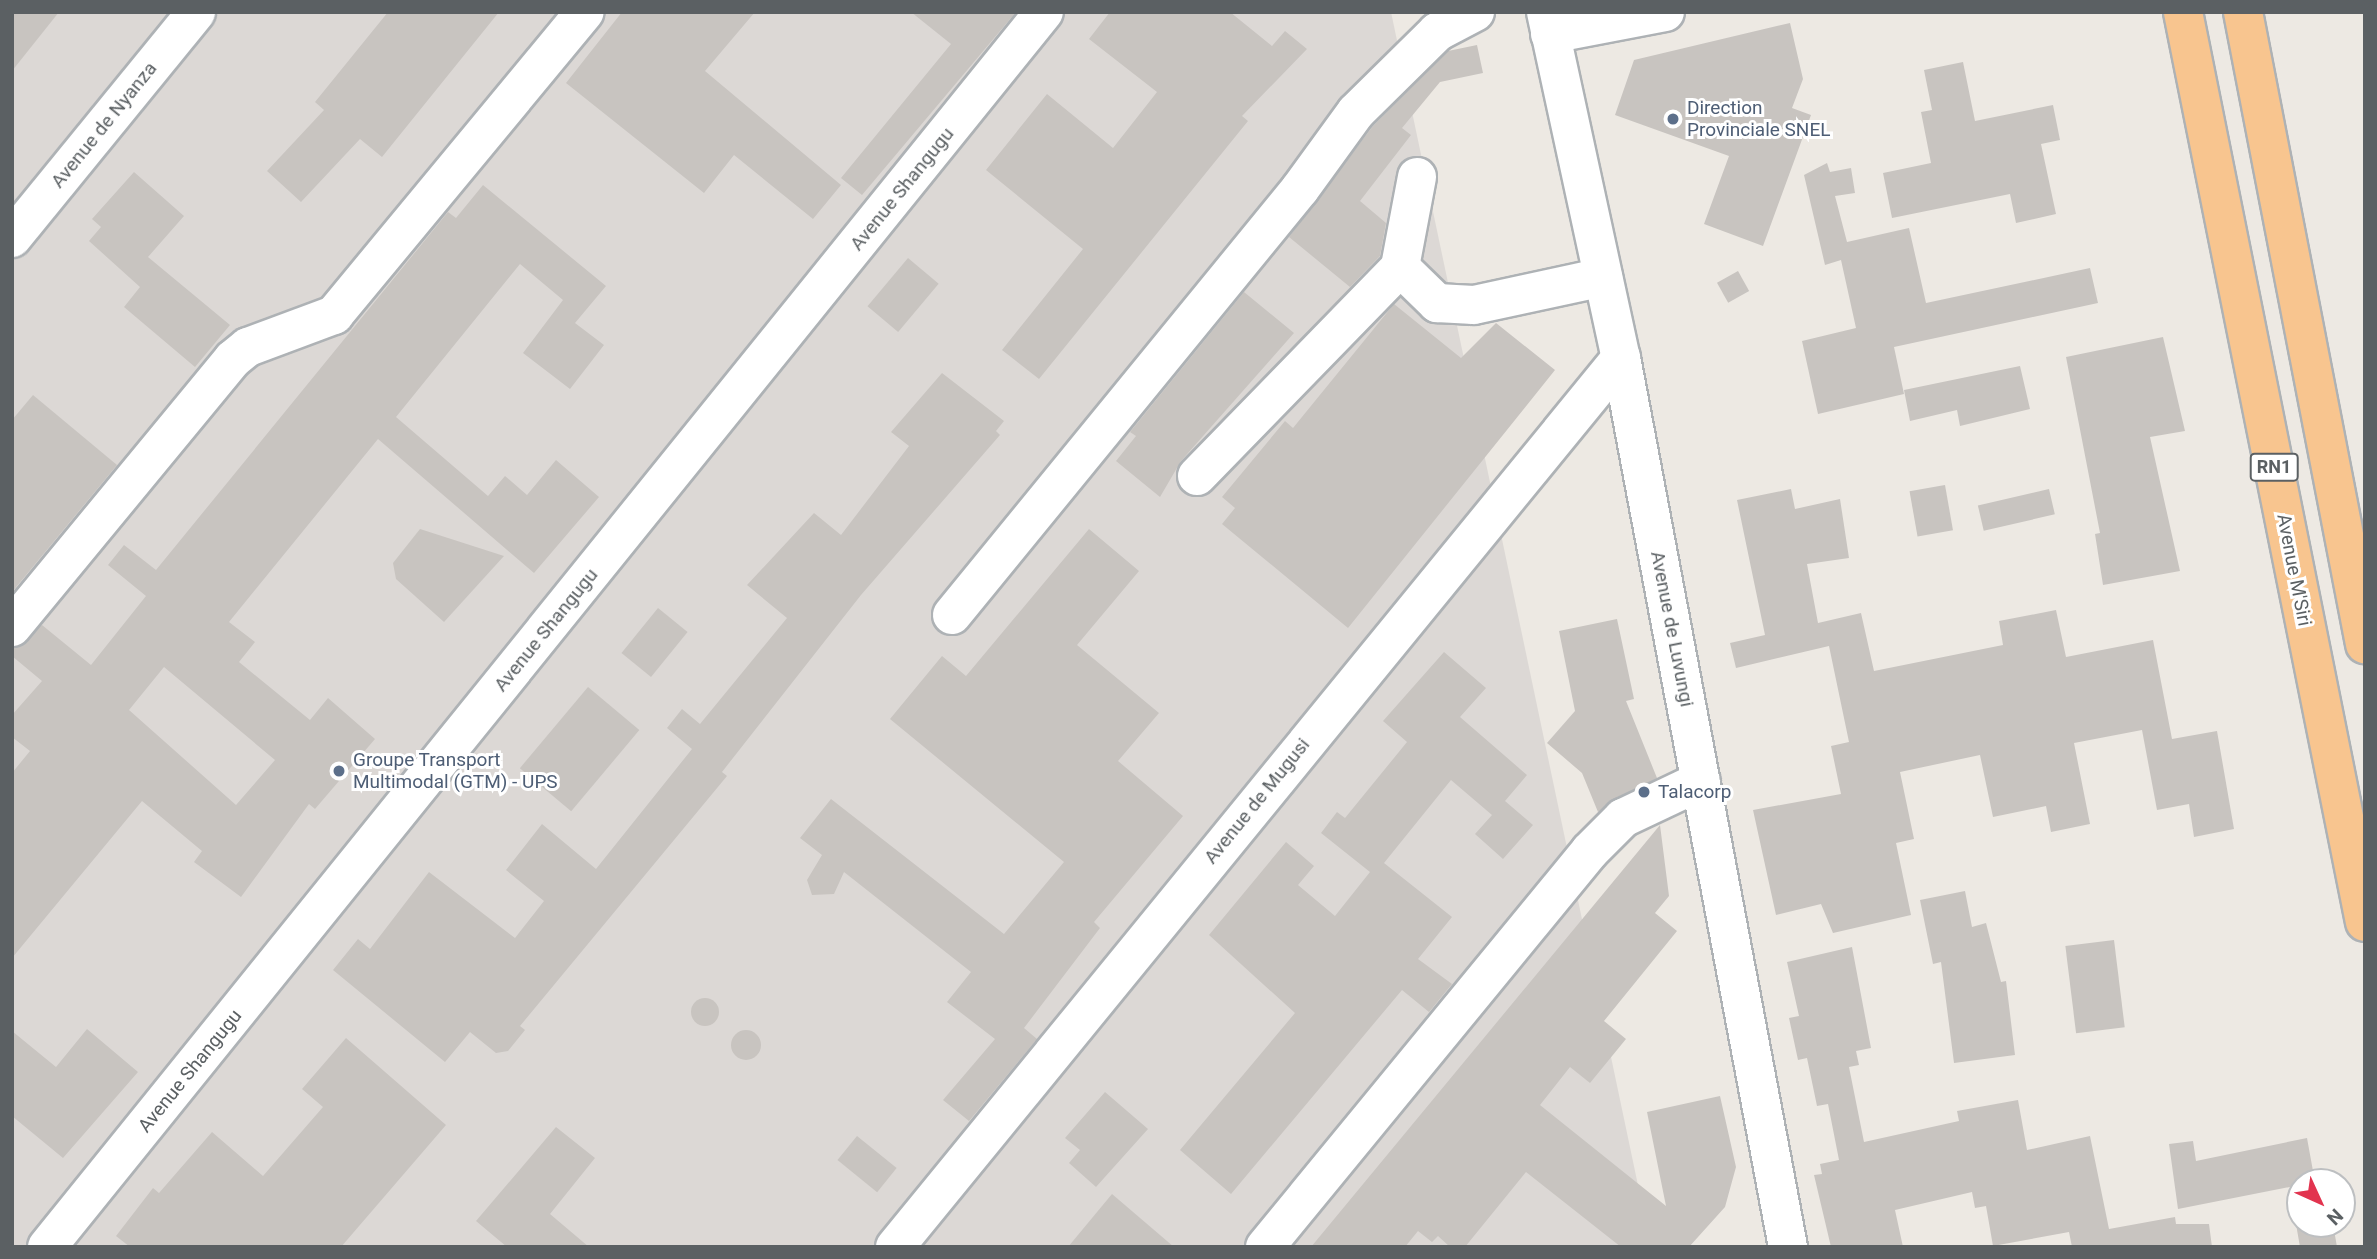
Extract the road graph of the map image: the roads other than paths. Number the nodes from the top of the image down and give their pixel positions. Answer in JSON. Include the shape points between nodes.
{"nodes":[{"id":1,"x":196,"y":12,"type":"edge"},
{"id":2,"x":585,"y":12,"type":"edge"},
{"id":3,"x":1044,"y":12,"type":"edge"},
{"id":4,"x":1475,"y":12,"type":"edge"},
{"id":5,"x":1665,"y":12,"type":"edge"},
{"id":6,"x":2183,"y":12,"type":"edge"},
{"id":7,"x":2243,"y":12,"type":"edge"},
{"id":8,"x":1548,"y":23,"type":"edge"},
{"id":9,"x":1417,"y":177,"type":"dead end"},
{"id":10,"x":12,"y":238,"type":"edge"},
{"id":11,"x":1400,"y":267,"type":"junction"},
{"id":12,"x":1603,"y":277,"type":"junction"},
{"id":13,"x":1621,"y":358,"type":"junction"},
{"id":14,"x":1197,"y":476,"type":"dead end"},
{"id":15,"x":952,"y":615,"type":"dead end"},
{"id":16,"x":12,"y":627,"type":"edge"},
{"id":17,"x":2365,"y":644,"type":"edge"},
{"id":18,"x":1701,"y":781,"type":"junction"},
{"id":19,"x":2365,"y":922,"type":"edge"},
{"id":20,"x":1785,"y":1244,"type":"edge"},
{"id":21,"x":47,"y":1247,"type":"edge"},
{"id":22,"x":895,"y":1247,"type":"edge"},
{"id":23,"x":1265,"y":1247,"type":"edge"}],
"edges":[{"from":1,"to":10,"type":"street","name":"Avenue de Nyanza"},
{"from":2,"to":16,"type":"street","via":[[334,315],[248,347],[233,359]]},
{"from":3,"to":21,"type":"street","name":"Avenue Shangugu"},
{"from":4,"to":15,"type":"street","via":[[1437,32],[1356,111],[1300,189]]},
{"from":5,"to":8,"type":"street"},
{"from":6,"to":19,"type":"highway","name":"Avenue M'Siri","number":"RN1"},
{"from":7,"to":17,"type":"highway","number":"RN1"},
{"from":8,"to":12,"type":"street","name":"Avenue de Luvungi"},
{"from":9,"to":11,"type":"street"},
{"from":11,"to":12,"type":"street","via":[[1437,303],[1463,304]]},
{"from":11,"to":14,"type":"street"},
{"from":12,"to":13,"type":"street","name":"Avenue de Luvungi"},
{"from":13,"to":18,"type":"street","name":"Avenue de Luvungi"},
{"from":13,"to":22,"type":"street","name":"Avenue de Mugusi"},
{"from":18,"to":20,"type":"street","name":"Avenue de Luvungi"},
{"from":18,"to":23,"type":"street","via":[[1623,818],[1590,850]]}]}
